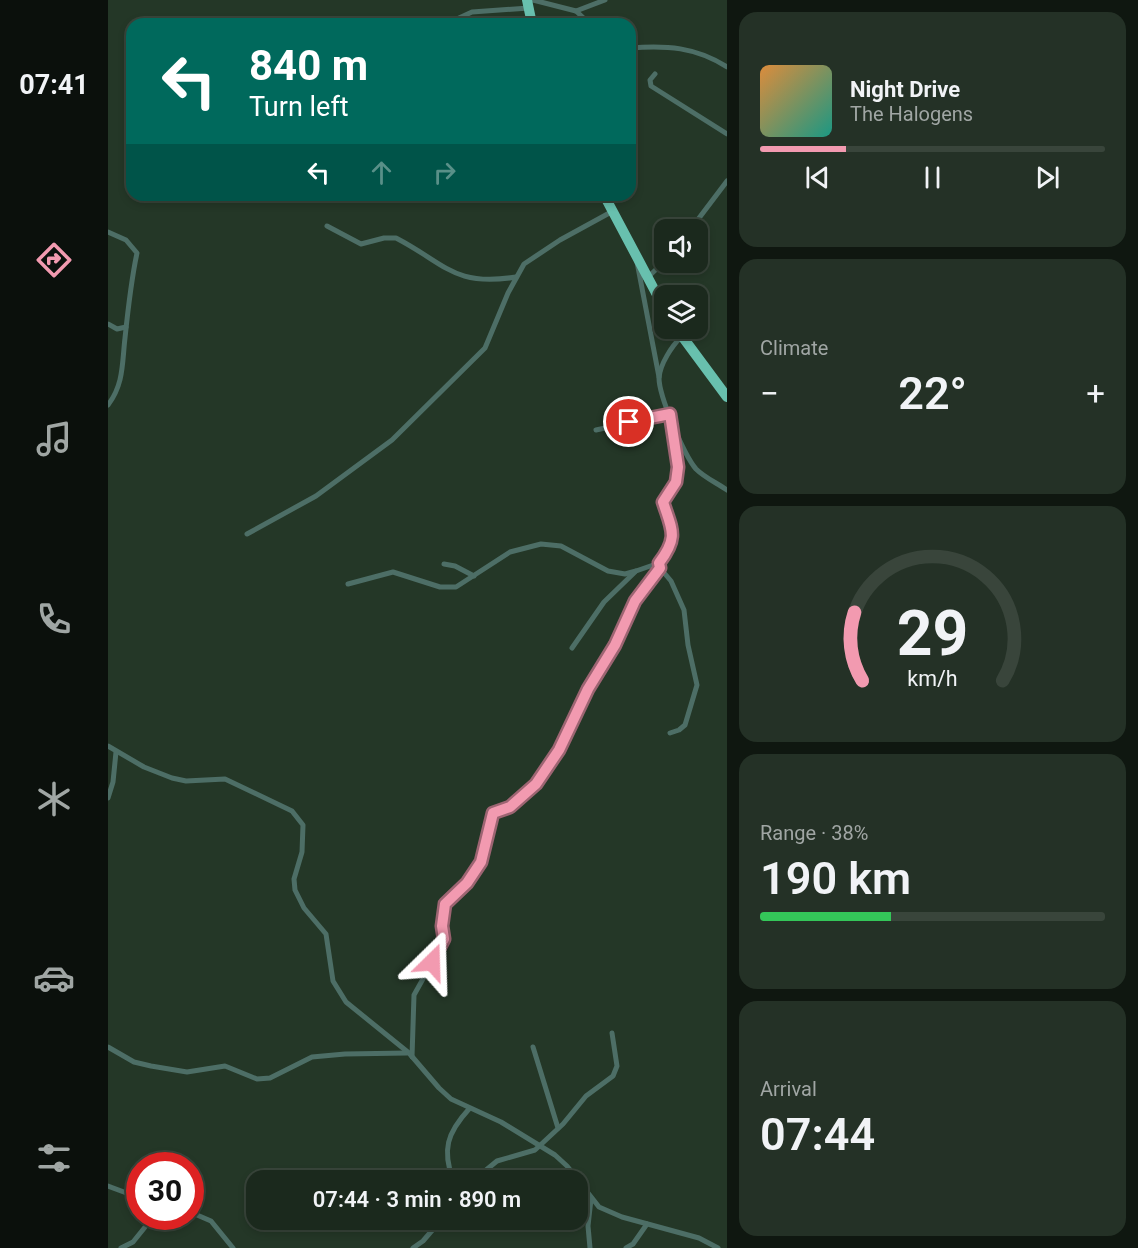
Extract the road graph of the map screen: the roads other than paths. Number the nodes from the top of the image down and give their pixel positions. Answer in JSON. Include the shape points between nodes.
{"nodes":[{"id":1,"x":605,"y":0,"type":"edge"},
{"id":2,"x":530,"y":3,"type":"edge"},
{"id":3,"x":576,"y":11,"type":"junction"},
{"id":4,"x":459,"y":18,"type":"edge"},
{"id":5,"x":531,"y":18,"type":"edge"},
{"id":6,"x":584,"y":18,"type":"edge"},
{"id":7,"x":636,"y":48,"type":"edge"},
{"id":8,"x":727,"y":67,"type":"edge"},
{"id":9,"x":655,"y":74,"type":"dead end"},
{"id":10,"x":727,"y":134,"type":"edge"},
{"id":11,"x":727,"y":181,"type":"edge"},
{"id":12,"x":607,"y":201,"type":"edge"},
{"id":13,"x":613,"y":211,"type":"junction"},
{"id":14,"x":698,"y":219,"type":"edge"},
{"id":15,"x":327,"y":226,"type":"dead end"},
{"id":16,"x":108,"y":232,"type":"edge"},
{"id":17,"x":636,"y":258,"type":"junction"},
{"id":18,"x":654,"y":271,"type":"edge"},
{"id":19,"x":516,"y":277,"type":"junction"},
{"id":20,"x":647,"y":278,"type":"junction"},
{"id":21,"x":654,"y":290,"type":"edge"},
{"id":22,"x":108,"y":324,"type":"edge"},
{"id":23,"x":126,"y":327,"type":"junction"},
{"id":24,"x":676,"y":339,"type":"edge"},
{"id":25,"x":684,"y":339,"type":"edge"},
{"id":26,"x":659,"y":377,"type":"junction"},
{"id":27,"x":725,"y":390,"type":"edge"},
{"id":28,"x":108,"y":405,"type":"edge"},
{"id":29,"x":670,"y":414,"type":"junction"},
{"id":30,"x":672,"y":422,"type":"junction"},
{"id":31,"x":596,"y":430,"type":"dead end"},
{"id":32,"x":727,"y":490,"type":"edge"},
{"id":33,"x":248,"y":534,"type":"dead end"},
{"id":34,"x":444,"y":564,"type":"dead end"},
{"id":35,"x":660,"y":565,"type":"junction"},
{"id":36,"x":636,"y":571,"type":"junction"},
{"id":37,"x":474,"y":576,"type":"junction"},
{"id":38,"x":348,"y":584,"type":"dead end"},
{"id":39,"x":572,"y":648,"type":"dead end"},
{"id":40,"x":670,"y":733,"type":"dead end"},
{"id":41,"x":108,"y":746,"type":"edge"},
{"id":42,"x":116,"y":752,"type":"junction"},
{"id":43,"x":108,"y":798,"type":"edge"},
{"id":44,"x":612,"y":1033,"type":"dead end"},
{"id":45,"x":108,"y":1047,"type":"edge"},
{"id":46,"x":533,"y":1047,"type":"dead end"},
{"id":47,"x":410,"y":1055,"type":"junction"},
{"id":48,"x":469,"y":1109,"type":"junction"},
{"id":49,"x":558,"y":1128,"type":"junction"},
{"id":50,"x":540,"y":1145,"type":"junction"},
{"id":51,"x":451,"y":1170,"type":"edge"},
{"id":52,"x":483,"y":1170,"type":"edge"},
{"id":53,"x":108,"y":1186,"type":"edge"},
{"id":54,"x":126,"y":1193,"type":"edge"},
{"id":55,"x":591,"y":1199,"type":"junction"},
{"id":56,"x":204,"y":1218,"type":"edge"},
{"id":57,"x":647,"y":1224,"type":"junction"},
{"id":58,"x":143,"y":1230,"type":"edge"},
{"id":59,"x":432,"y":1230,"type":"edge"},
{"id":60,"x":121,"y":1248,"type":"edge"},
{"id":61,"x":232,"y":1248,"type":"edge"},
{"id":62,"x":413,"y":1248,"type":"edge"},
{"id":63,"x":590,"y":1248,"type":"edge"},
{"id":64,"x":626,"y":1248,"type":"edge"},
{"id":65,"x":718,"y":1248,"type":"edge"}],
"edges":[{"from":1,"to":3,"type":"street"},
{"from":2,"to":3,"type":"street"},
{"from":2,"to":4,"type":"street","via":[[472,12]]},
{"from":2,"to":5,"type":"highway"},
{"from":3,"to":6,"type":"street"},
{"from":7,"to":8,"type":"street","via":[[667,45],[704,54]]},
{"from":9,"to":10,"type":"street","via":[[651,86]]},
{"from":11,"to":14,"type":"street"},
{"from":12,"to":13,"type":"highway"},
{"from":13,"to":17,"type":"highway"},
{"from":13,"to":19,"type":"street","via":[[531,258]]},
{"from":15,"to":19,"type":"street","via":[[361,244],[396,238],[459,276],[486,280]]},
{"from":16,"to":23,"type":"street","via":[[126,240],[137,253]]},
{"from":17,"to":20,"type":"highway"},
{"from":17,"to":26,"type":"street"},
{"from":18,"to":20,"type":"street"},
{"from":19,"to":33,"type":"street","via":[[485,348],[392,440],[316,496]]},
{"from":20,"to":21,"type":"highway"},
{"from":22,"to":23,"type":"street","via":[[117,329]]},
{"from":23,"to":28,"type":"street","via":[[121,378]]},
{"from":24,"to":26,"type":"street"},
{"from":25,"to":27,"type":"highway"},
{"from":26,"to":29,"type":"street"},
{"from":29,"to":30,"type":"street"},
{"from":29,"to":31,"type":"street"},
{"from":30,"to":32,"type":"street","via":[[696,469]]},
{"from":30,"to":35,"type":"street","via":[[678,467],[676,482],[663,502],[674,537]]},
{"from":34,"to":37,"type":"street"},
{"from":35,"to":36,"type":"street"},
{"from":35,"to":40,"type":"street","via":[[684,610],[697,685],[685,725]]},
{"from":35,"to":47,"type":"street","via":[[635,601],[559,750],[527,793],[510,807],[493,813],[481,862],[467,883],[446,901],[443,943],[412,1000],[414,1044]]},
{"from":36,"to":37,"type":"street","via":[[608,571],[561,546],[541,544],[510,552]]},
{"from":36,"to":39,"type":"street","via":[[594,614]]},
{"from":37,"to":38,"type":"street","via":[[447,588],[393,572]]},
{"from":41,"to":42,"type":"street"},
{"from":42,"to":43,"type":"street"},
{"from":42,"to":47,"type":"street","via":[[186,781],[225,779],[282,804],[301,819],[302,852],[295,890],[304,908],[326,934],[337,990],[357,1012]]},
{"from":44,"to":49,"type":"street","via":[[617,1066],[613,1076],[586,1096]]},
{"from":45,"to":47,"type":"street","via":[[134,1062],[151,1066],[187,1072],[225,1066],[257,1079],[270,1078],[312,1057]]},
{"from":46,"to":49,"type":"street"},
{"from":47,"to":48,"type":"street","via":[[438,1089]]},
{"from":48,"to":50,"type":"street"},
{"from":48,"to":51,"type":"street","via":[[456,1124],[446,1150]]},
{"from":49,"to":50,"type":"street"},
{"from":50,"to":52,"type":"street","via":[[523,1155],[489,1164]]},
{"from":50,"to":55,"type":"street","via":[[567,1166]]},
{"from":53,"to":54,"type":"street"},
{"from":55,"to":57,"type":"street","via":[[610,1213]]},
{"from":55,"to":63,"type":"street"},
{"from":56,"to":61,"type":"street","via":[[211,1221]]},
{"from":57,"to":64,"type":"street"},
{"from":57,"to":65,"type":"street","via":[[691,1235]]},
{"from":58,"to":60,"type":"street","via":[[133,1242]]},
{"from":59,"to":62,"type":"street"}]}
